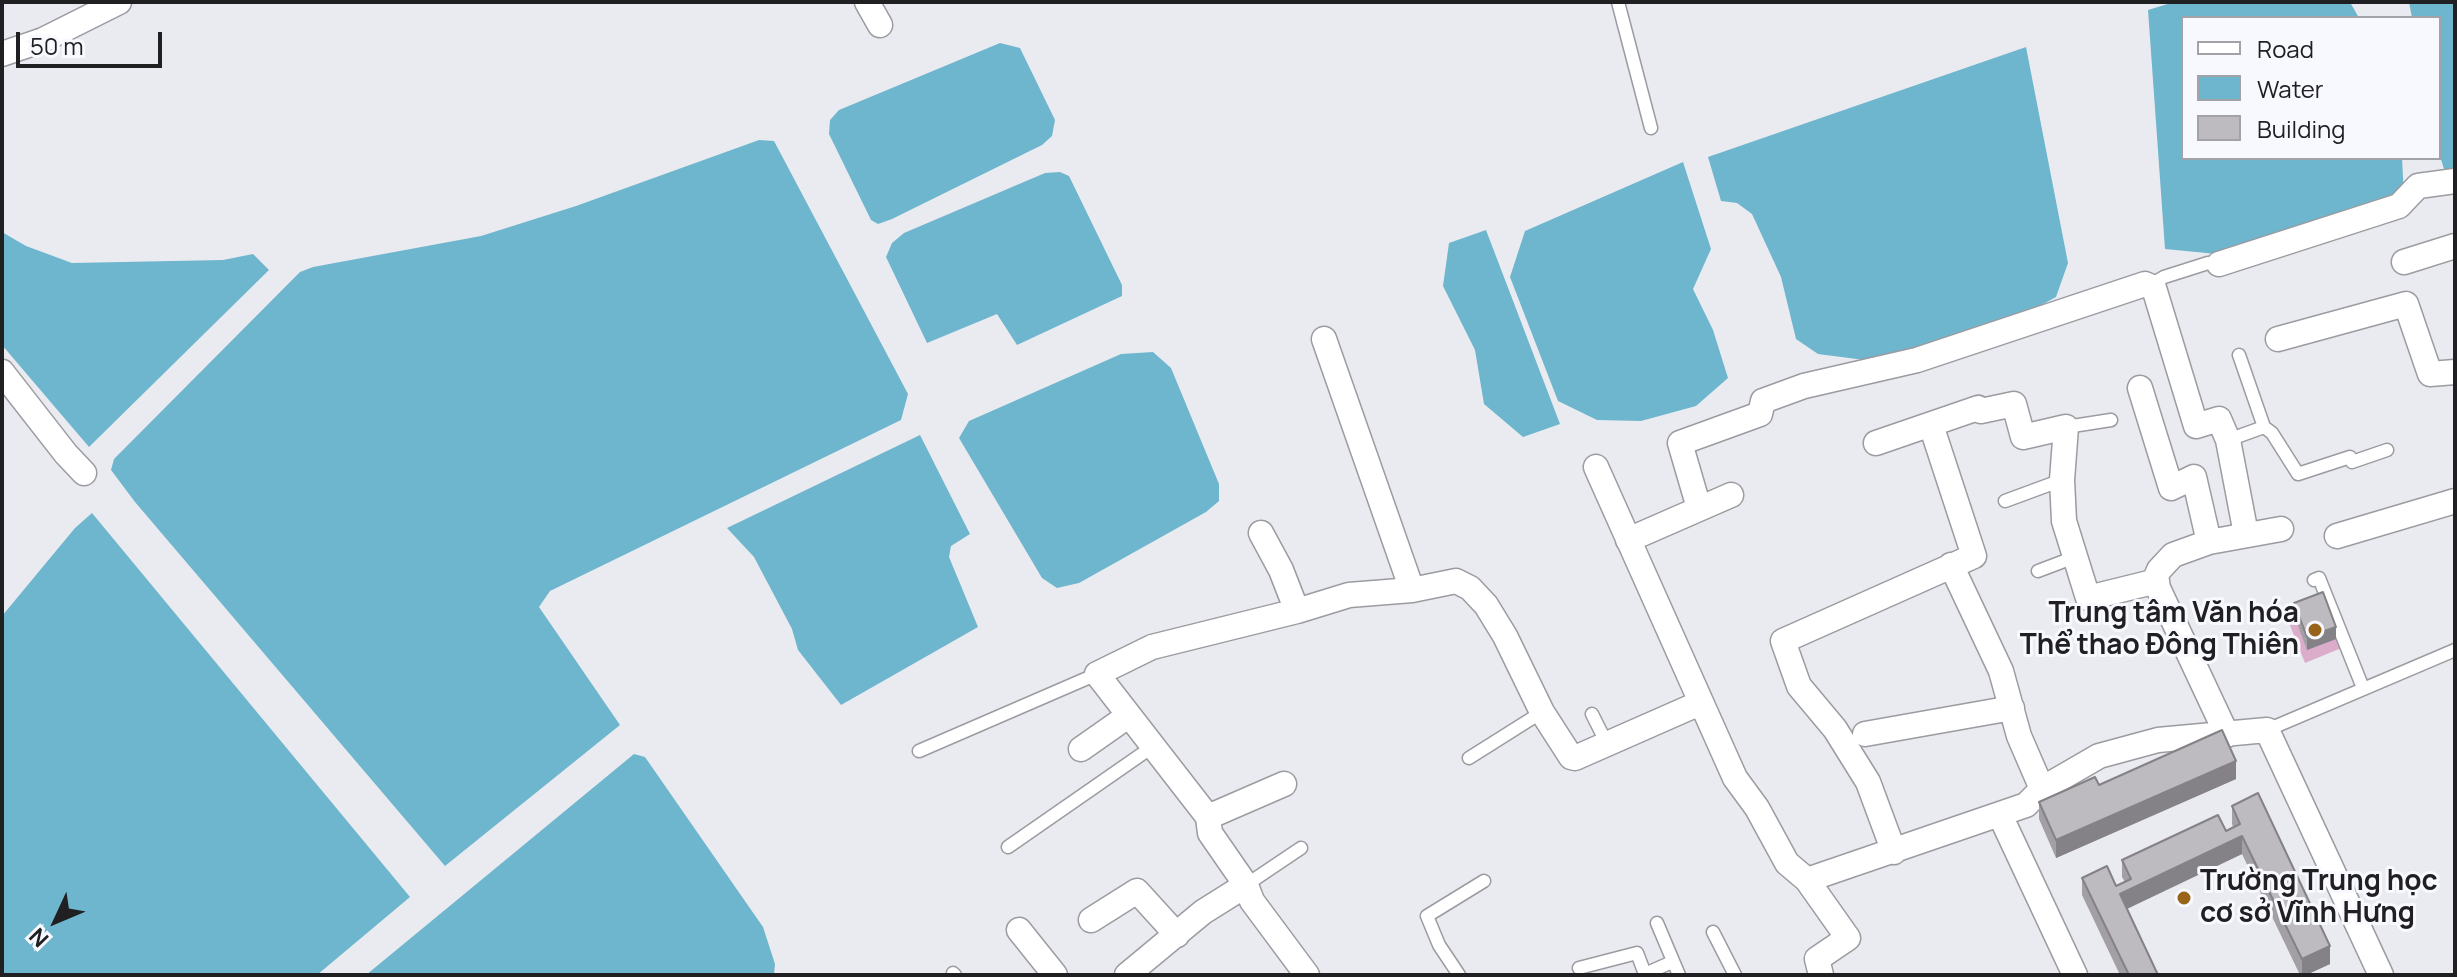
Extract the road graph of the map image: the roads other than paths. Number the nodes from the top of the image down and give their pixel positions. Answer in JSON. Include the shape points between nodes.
{"nodes":[{"id":1,"x":119,"y":2,"type":"edge"},
{"id":2,"x":867,"y":2,"type":"edge"},
{"id":3,"x":1618,"y":2,"type":"edge"},
{"id":4,"x":880,"y":25,"type":"dead end"},
{"id":5,"x":2,"y":54,"type":"edge"},
{"id":6,"x":1651,"y":128,"type":"dead end"},
{"id":7,"x":2455,"y":181,"type":"edge"},
{"id":8,"x":2455,"y":246,"type":"edge"},
{"id":9,"x":2404,"y":262,"type":"dead end"},
{"id":10,"x":2219,"y":264,"type":"joint"},
{"id":11,"x":2150,"y":285,"type":"junction"},
{"id":12,"x":1324,"y":339,"type":"dead end"},
{"id":13,"x":2278,"y":339,"type":"dead end"},
{"id":14,"x":2239,"y":355,"type":"dead end"},
{"id":15,"x":2,"y":372,"type":"edge"},
{"id":16,"x":2455,"y":372,"type":"edge"},
{"id":17,"x":2140,"y":388,"type":"dead end"},
{"id":18,"x":2111,"y":420,"type":"dead end"},
{"id":19,"x":1931,"y":425,"type":"junction"},
{"id":20,"x":2066,"y":427,"type":"junction"},
{"id":21,"x":2264,"y":427,"type":"junction"},
{"id":22,"x":2228,"y":440,"type":"junction"},
{"id":23,"x":1876,"y":443,"type":"dead end"},
{"id":24,"x":2387,"y":450,"type":"dead end"},
{"id":25,"x":1596,"y":467,"type":"dead end"},
{"id":26,"x":84,"y":473,"type":"dead end"},
{"id":27,"x":2062,"y":480,"type":"junction"},
{"id":28,"x":1731,"y":495,"type":"dead end"},
{"id":29,"x":2005,"y":501,"type":"dead end"},
{"id":30,"x":2455,"y":501,"type":"edge"},
{"id":31,"x":1699,"y":508,"type":"junction"},
{"id":32,"x":2281,"y":529,"type":"dead end"},
{"id":33,"x":1261,"y":533,"type":"dead end"},
{"id":34,"x":2246,"y":534,"type":"junction"},
{"id":35,"x":2337,"y":536,"type":"dead end"},
{"id":36,"x":1628,"y":540,"type":"junction"},
{"id":37,"x":2209,"y":542,"type":"junction"},
{"id":38,"x":2075,"y":557,"type":"junction"},
{"id":39,"x":1951,"y":565,"type":"junction"},
{"id":40,"x":2038,"y":571,"type":"dead end"},
{"id":41,"x":2314,"y":580,"type":"dead end"},
{"id":42,"x":2157,"y":581,"type":"junction"},
{"id":43,"x":1412,"y":590,"type":"junction"},
{"id":44,"x":1297,"y":611,"type":"junction"},
{"id":45,"x":2455,"y":650,"type":"edge"},
{"id":46,"x":1097,"y":674,"type":"junction"},
{"id":47,"x":2363,"y":688,"type":"junction"},
{"id":48,"x":1700,"y":703,"type":"junction"},
{"id":49,"x":2012,"y":708,"type":"junction"},
{"id":50,"x":1542,"y":712,"type":"junction"},
{"id":51,"x":1592,"y":714,"type":"dead end"},
{"id":52,"x":1128,"y":716,"type":"junction"},
{"id":53,"x":2267,"y":730,"type":"junction"},
{"id":54,"x":1865,"y":734,"type":"dead end"},
{"id":55,"x":2227,"y":735,"type":"junction"},
{"id":56,"x":1607,"y":744,"type":"junction"},
{"id":57,"x":1152,"y":747,"type":"junction"},
{"id":58,"x":1081,"y":749,"type":"dead end"},
{"id":59,"x":919,"y":751,"type":"dead end"},
{"id":60,"x":1469,"y":758,"type":"dead end"},
{"id":61,"x":1284,"y":784,"type":"dead end"},
{"id":62,"x":2042,"y":789,"type":"junction"},
{"id":63,"x":2000,"y":815,"type":"junction"},
{"id":64,"x":1208,"y":817,"type":"junction"},
{"id":65,"x":1008,"y":847,"type":"dead end"},
{"id":66,"x":1301,"y":848,"type":"dead end"},
{"id":67,"x":1894,"y":852,"type":"junction"},
{"id":68,"x":1807,"y":880,"type":"junction"},
{"id":69,"x":1484,"y":881,"type":"dead end"},
{"id":70,"x":1246,"y":885,"type":"junction"},
{"id":71,"x":1091,"y":920,"type":"dead end"},
{"id":72,"x":1657,"y":923,"type":"dead end"},
{"id":73,"x":1019,"y":930,"type":"dead end"},
{"id":74,"x":1713,"y":932,"type":"dead end"},
{"id":75,"x":1177,"y":935,"type":"junction"},
{"id":76,"x":1672,"y":962,"type":"junction"},
{"id":77,"x":1579,"y":968,"type":"dead end"},
{"id":78,"x":1055,"y":975,"type":"edge"},
{"id":79,"x":1127,"y":975,"type":"edge"},
{"id":80,"x":1307,"y":975,"type":"edge"},
{"id":81,"x":1459,"y":975,"type":"edge"},
{"id":82,"x":1679,"y":975,"type":"edge"},
{"id":83,"x":1735,"y":975,"type":"edge"},
{"id":84,"x":1821,"y":975,"type":"edge"},
{"id":85,"x":2075,"y":975,"type":"edge"},
{"id":86,"x":2381,"y":975,"type":"edge"}],
"edges":[{"from":1,"to":5,"type":"street"},
{"from":2,"to":4,"type":"street"},
{"from":3,"to":6,"type":"lane"},
{"from":7,"to":10,"type":"street","via":[[2418,186],[2399,206]]},
{"from":8,"to":9,"type":"street"},
{"from":10,"to":11,"type":"lane","via":[[2208,263]]},
{"from":11,"to":22,"type":"street","via":[[2196,426],[2219,419]]},
{"from":11,"to":31,"type":"street","via":[[1917,360],[1763,401],[1760,414],[1680,443]]},
{"from":12,"to":43,"type":"street"},
{"from":13,"to":16,"type":"street","via":[[2406,304],[2430,374]]},
{"from":14,"to":21,"type":"lane"},
{"from":15,"to":26,"type":"street"},
{"from":17,"to":37,"type":"street","via":[[2171,488],[2194,477]]},
{"from":18,"to":20,"type":"lane"},
{"from":19,"to":20,"type":"street","via":[[1978,408],[2014,404],[2023,437]]},
{"from":19,"to":23,"type":"street"},
{"from":19,"to":39,"type":"street","via":[[1974,556]]},
{"from":20,"to":27,"type":"street"},
{"from":21,"to":22,"type":"lane"},
{"from":21,"to":24,"type":"lane","via":[[2298,474]]},
{"from":22,"to":34,"type":"street"},
{"from":25,"to":36,"type":"street"},
{"from":27,"to":29,"type":"lane"},
{"from":27,"to":38,"type":"street","via":[[2064,521]]},
{"from":28,"to":31,"type":"street"},
{"from":30,"to":35,"type":"street"},
{"from":31,"to":36,"type":"street"},
{"from":32,"to":34,"type":"street"},
{"from":33,"to":44,"type":"street"},
{"from":34,"to":37,"type":"street"},
{"from":36,"to":48,"type":"street"},
{"from":37,"to":42,"type":"street","via":[[2173,555],[2159,570]]},
{"from":38,"to":40,"type":"lane"},
{"from":38,"to":42,"type":"street","via":[[2088,598]]},
{"from":39,"to":49,"type":"street","via":[[2001,671]]},
{"from":39,"to":67,"type":"street","via":[[1783,641],[1799,686],[1835,729],[1868,782]]},
{"from":41,"to":47,"type":"lane","via":[[2319,578]]},
{"from":42,"to":55,"type":"street"},
{"from":43,"to":44,"type":"street","via":[[1349,595]]},
{"from":43,"to":50,"type":"street","via":[[1456,581],[1480,597]]},
{"from":44,"to":46,"type":"street","via":[[1152,647]]},
{"from":45,"to":47,"type":"lane"},
{"from":46,"to":52,"type":"street"},
{"from":46,"to":59,"type":"lane"},
{"from":47,"to":53,"type":"lane"},
{"from":48,"to":56,"type":"street"},
{"from":48,"to":68,"type":"street","via":[[1735,778],[1787,863]]},
{"from":49,"to":54,"type":"street"},
{"from":49,"to":62,"type":"street"},
{"from":50,"to":56,"type":"street","via":[[1571,757]]},
{"from":50,"to":60,"type":"lane"},
{"from":51,"to":56,"type":"lane"},
{"from":52,"to":57,"type":"street"},
{"from":52,"to":58,"type":"street"},
{"from":53,"to":55,"type":"street"},
{"from":53,"to":86,"type":"street"},
{"from":55,"to":62,"type":"street","via":[[2158,740],[2099,756]]},
{"from":57,"to":64,"type":"street"},
{"from":57,"to":65,"type":"lane"},
{"from":61,"to":64,"type":"street"},
{"from":62,"to":63,"type":"street","via":[[2026,805]]},
{"from":63,"to":67,"type":"street"},
{"from":63,"to":85,"type":"street"},
{"from":64,"to":70,"type":"street","via":[[1210,833]]},
{"from":66,"to":70,"type":"lane"},
{"from":67,"to":68,"type":"street"},
{"from":68,"to":84,"type":"street","via":[[1848,938],[1817,959]]},
{"from":69,"to":81,"type":"lane","via":[[1427,916]]},
{"from":70,"to":75,"type":"street"},
{"from":70,"to":80,"type":"street","via":[[1252,901]]},
{"from":71,"to":75,"type":"street","via":[[1137,891]]},
{"from":72,"to":76,"type":"lane"},
{"from":73,"to":78,"type":"street"},
{"from":74,"to":83,"type":"lane"},
{"from":75,"to":79,"type":"street"},
{"from":76,"to":77,"type":"lane","via":[[1645,974],[1637,953]]},
{"from":76,"to":82,"type":"lane"}]}
